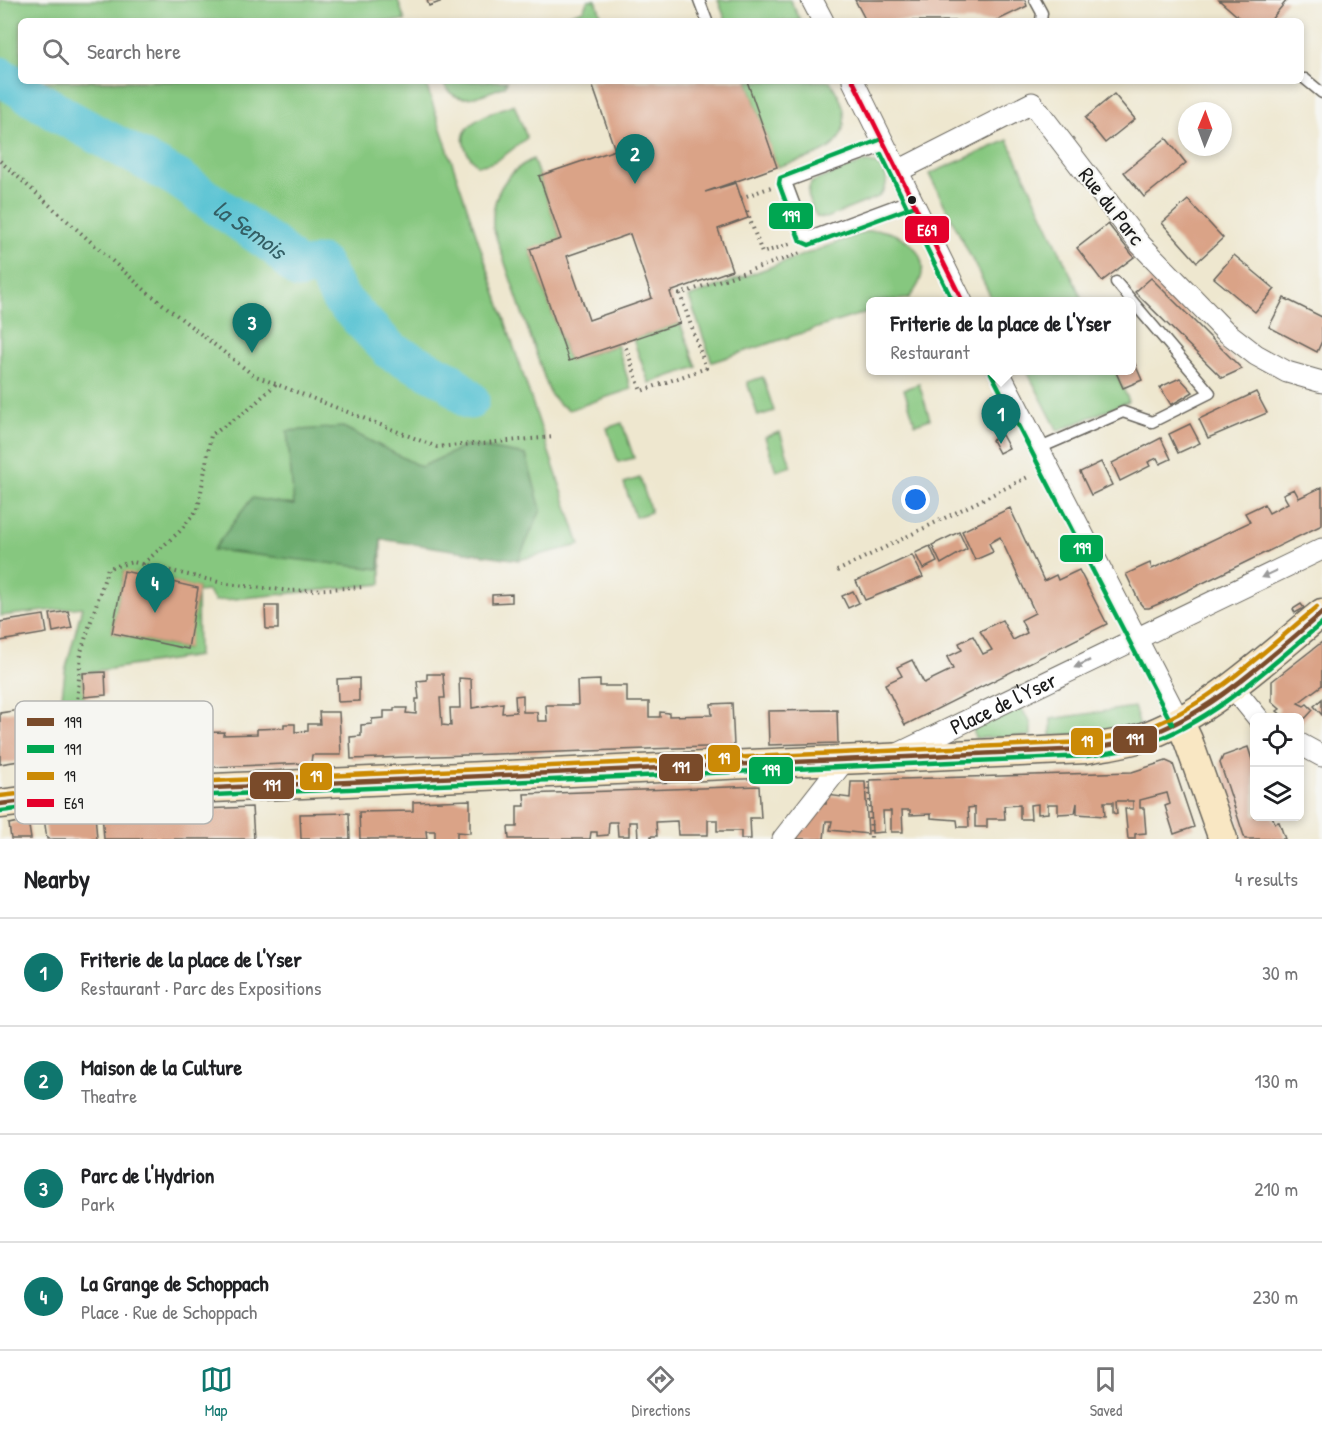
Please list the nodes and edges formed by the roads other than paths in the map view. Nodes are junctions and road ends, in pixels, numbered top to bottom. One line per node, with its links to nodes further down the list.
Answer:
1 (699, 0): 4 (lane)
2 (812, 0): 5 (street)
3 (1035, 0): 6 (lane)
4 (706, 18)
5 (821, 18)
6 (1041, 18)
7 (1305, 79): 9 (lane)
8 (854, 84): 10 (street)
9 (1322, 93)
10 (885, 146): 11 (street); 12 (lane)
11 (898, 171): 12 (street); 18 (street, Rue du Parc)
12 (912, 199): 14 (street)
13 (1116, 282): 15 (lane)
14 (960, 297)
15 (1129, 297)
16 (1136, 306): 19 (lane)
17 (1001, 375): 19 (street)
18 (1322, 382)
19 (1045, 457): 22 (street)
20 (1322, 549): 22 (street, Place de l'Yser, one-way to 22)
21 (1322, 613): 23 (main road, Place de l'Yser)
22 (1134, 638): 25 (street); 28 (street, Place de l'Yser, one-way to 28)
23 (1232, 686): 24 (street); 25 (main road, Place de l'Yser)
24 (1255, 713)
25 (1179, 721): 28 (main road, Place de l'Yser); 33 (main road)
26 (1304, 747): 27 (street)
27 (1322, 756)
28 (867, 760): 29 (main road); 32 (street)
29 (213, 788)
30 (15, 802): 31 (main road)
31 (0, 804)
32 (783, 839)
33 (1223, 839)

